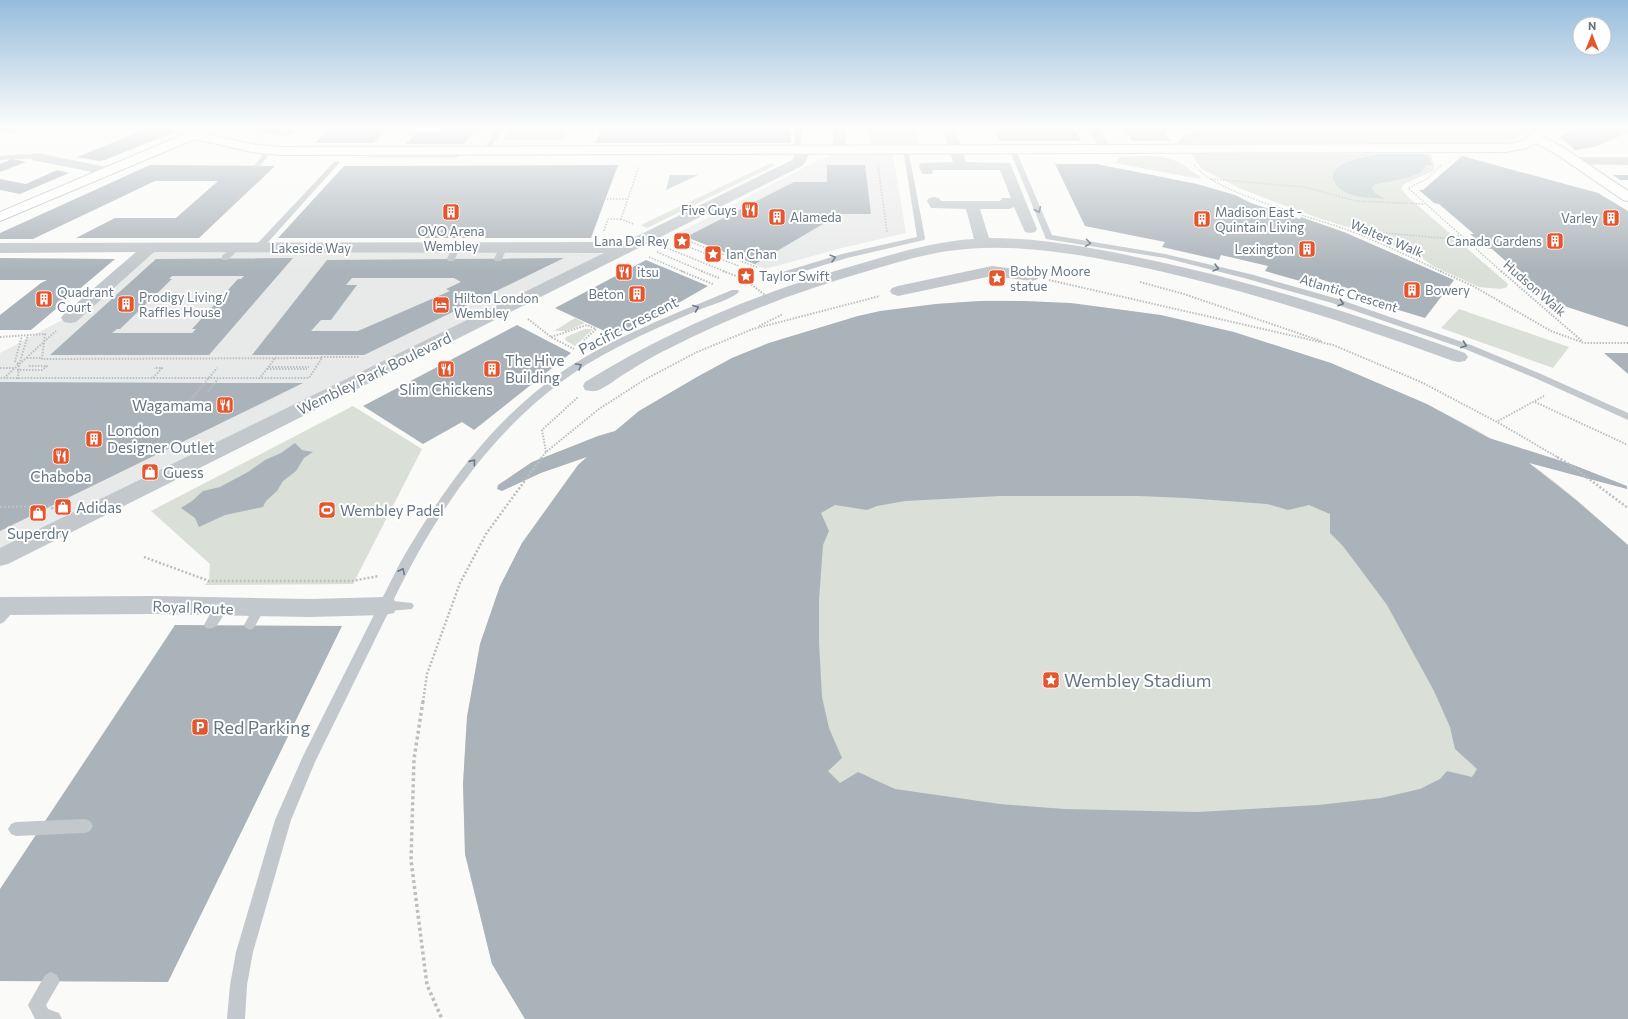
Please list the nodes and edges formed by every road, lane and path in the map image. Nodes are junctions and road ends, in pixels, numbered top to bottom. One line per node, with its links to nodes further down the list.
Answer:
1 (96, 176): 18 (street)
2 (325, 176): 31 (lane)
3 (636, 176): 15 (path)
4 (772, 176): 24 (street, Wembley Park Boulevard)
5 (879, 176): 26 (path)
6 (910, 176): 41 (lane, one-way to 6)
7 (1010, 176): 22 (street)
8 (1023, 176): 86 (lane, Atlantic Crescent, one-way to 86)
9 (1204, 176): 12 (path, Walters Walk)
10 (1431, 176): 17 (path, Hudson Walk)
11 (1596, 176): 13 (street)
12 (1210, 179): 17 (path); 23 (path, Walters Walk)
13 (1628, 197)
14 (595, 199): 15 (path)
15 (628, 199): 19 (path)
16 (972, 203): 28 (street)
17 (1424, 204): 25 (path, Hudson Walk)
18 (0, 217)
19 (621, 218): 20 (path); 21 (path)
20 (632, 223)
21 (604, 229)
22 (1030, 229)
23 (1346, 230): 25 (path); 55 (path, Walters Walk)
24 (660, 231): 33 (street, Wembley Park Boulevard); 36 (path)
25 (1461, 235): 55 (path, Hudson Walk)
26 (888, 236)
27 (676, 242): 35 (path)
28 (983, 243): 47 (street); 61 (street)
29 (0, 248): 30 (street, Lakeside Way)
30 (150, 248): 31 (street, Lakeside Way); 49 (street)
31 (258, 248): 33 (street, Lakeside Way)
32 (666, 248): 38 (path)
33 (624, 249): 44 (path); 83 (street, Wembley Park Boulevard)
34 (657, 252): 40 (path)
35 (739, 266)
36 (765, 270)
37 (992, 271): 39 (street); 42 (street); 45 (street)
38 (737, 276)
39 (1032, 276): 87 (path)
40 (719, 278)
41 (769, 278)
42 (953, 278)
43 (744, 279): 47 (path, bridge)
44 (716, 285)
45 (898, 291)
46 (735, 292): 96 (lane, Pacific Crescent, one-way to 46)
47 (769, 298): 80 (street)
48 (847, 305): 89 (path)
49 (70, 318): 62 (path)
50 (528, 319): 54 (path)
51 (28, 335): 52 (path); 63 (path); 74 (path)
52 (22, 336): 53 (path); 63 (path)
53 (0, 337)
54 (551, 337): 57 (path); 58 (path)
55 (1584, 343): 56 (path, Walters Walk)
56 (1628, 343)
57 (585, 344)
58 (577, 350)
59 (276, 357): 60 (path); 62 (path); 68 (path)
60 (367, 357)
61 (1459, 357)
62 (27, 358): 65 (path)
63 (18, 364): 65 (path)
64 (30, 366): 70 (path)
65 (16, 368): 65 (path); 70 (path); 72 (path)
66 (156, 368): 72 (path)
67 (217, 368): 74 (path)
68 (268, 368): 69 (path); 76 (path)
69 (308, 368)
70 (12, 370): 74 (path)
71 (0, 379): 74 (path); 77 (path)
72 (152, 379): 73 (path)
73 (184, 379)
74 (208, 379): 75 (path); 78 (path)
75 (218, 379): 76 (path); 79 (path)
76 (259, 379): 83 (path)
77 (52, 380)
78 (205, 383): 79 (path); 85 (path)
79 (215, 383): 81 (path)
80 (592, 386): 89 (path)
81 (208, 391)
82 (1540, 391): 84 (path)
83 (331, 394): 94 (street, Wembley Park Boulevard)
84 (1534, 402): 87 (path); 88 (path)
85 (188, 403)
86 (1628, 417)
87 (1497, 422): 92 (path)
88 (1628, 445)
89 (546, 452): 103 (path)
90 (50, 506): 91 (path)
91 (0, 507)
92 (1628, 508)
93 (144, 557): 95 (path)
94 (0, 558)
95 (380, 576)
96 (397, 606): 97 (street, Royal Route); 102 (lane, Pacific Crescent)
97 (4, 610)
98 (85, 826): 99 (lane)
99 (16, 829)
100 (51, 981): 101 (lane)
101 (53, 1019)
102 (236, 1019)
103 (442, 1019)

